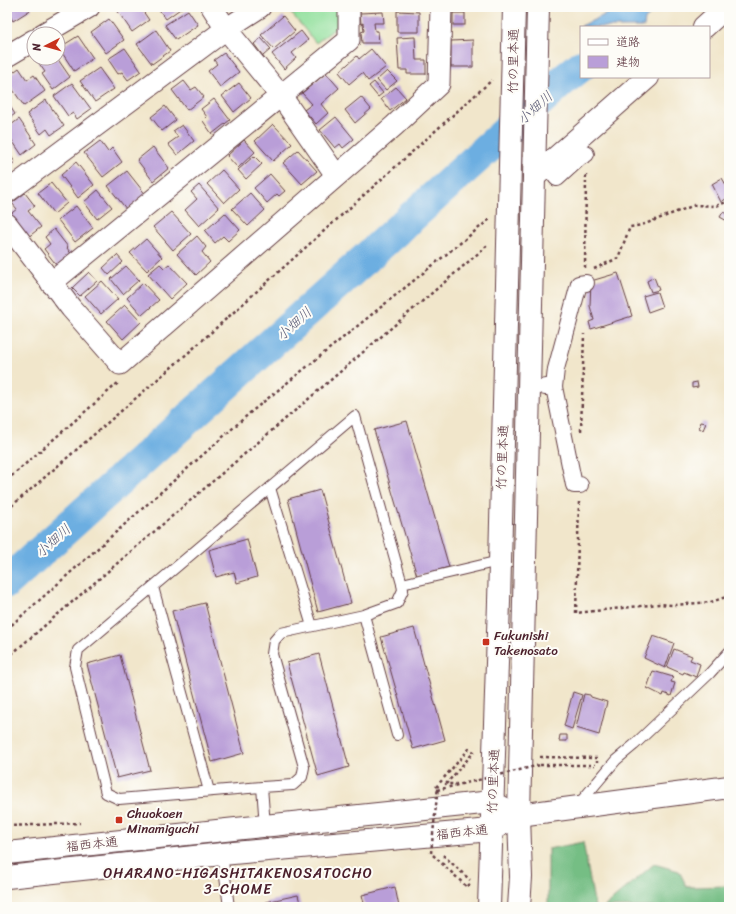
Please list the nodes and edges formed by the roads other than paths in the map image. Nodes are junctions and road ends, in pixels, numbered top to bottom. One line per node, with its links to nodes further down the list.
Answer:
1 (89, 7): 9 (street)
2 (212, 7): 11 (street)
3 (260, 7): 11 (street)
4 (349, 7): 15 (street)
5 (441, 7): 17 (street)
6 (726, 7): 10 (street)
7 (538, 16): 18 (street, 竹の里本通)
8 (514, 18): 25 (street, 竹の里本通)
9 (57, 26)
10 (705, 26)
11 (226, 29): 15 (street); 19 (street)
12 (26, 45): 13 (street)
13 (7, 56)
14 (647, 78): 18 (street)
15 (280, 96): 17 (street); 22 (street)
16 (586, 154): 18 (street)
17 (336, 175): 22 (street)
18 (544, 175): 37 (street, 竹の里本通)
19 (7, 192)
20 (7, 224): 22 (street)
21 (585, 278): 23 (street)
22 (51, 283)
23 (580, 485)
24 (270, 488): 26 (lane); 27 (lane); 29 (lane)
25 (499, 561): 26 (lane); 35 (street, 竹の里本通)
26 (402, 584): 28 (lane)
27 (153, 586): 34 (lane); 34 (lane)
28 (364, 615): 29 (lane); 31 (lane)
29 (312, 626): 32 (lane)
30 (729, 652): 36 (lane)
31 (397, 734)
32 (262, 787): 34 (lane); 38 (lane)
33 (729, 787): 36 (street)
34 (209, 792)
35 (492, 802): 37 (street, 福西本通); 38 (street, 福西本通); 39 (street, 竹の里本通)
36 (576, 807): 37 (street)
37 (519, 815): 39 (street, 福西本通); 45 (street, 竹の里本通)
38 (265, 826): 40 (street, 福西本通)
39 (491, 830): 41 (street, 福西本通); 44 (street, 竹の里本通)
40 (7, 853)
41 (222, 854): 42 (street, 福西本通); 43 (lane)
42 (7, 877)
43 (229, 907)
44 (489, 907)
45 (519, 907)

